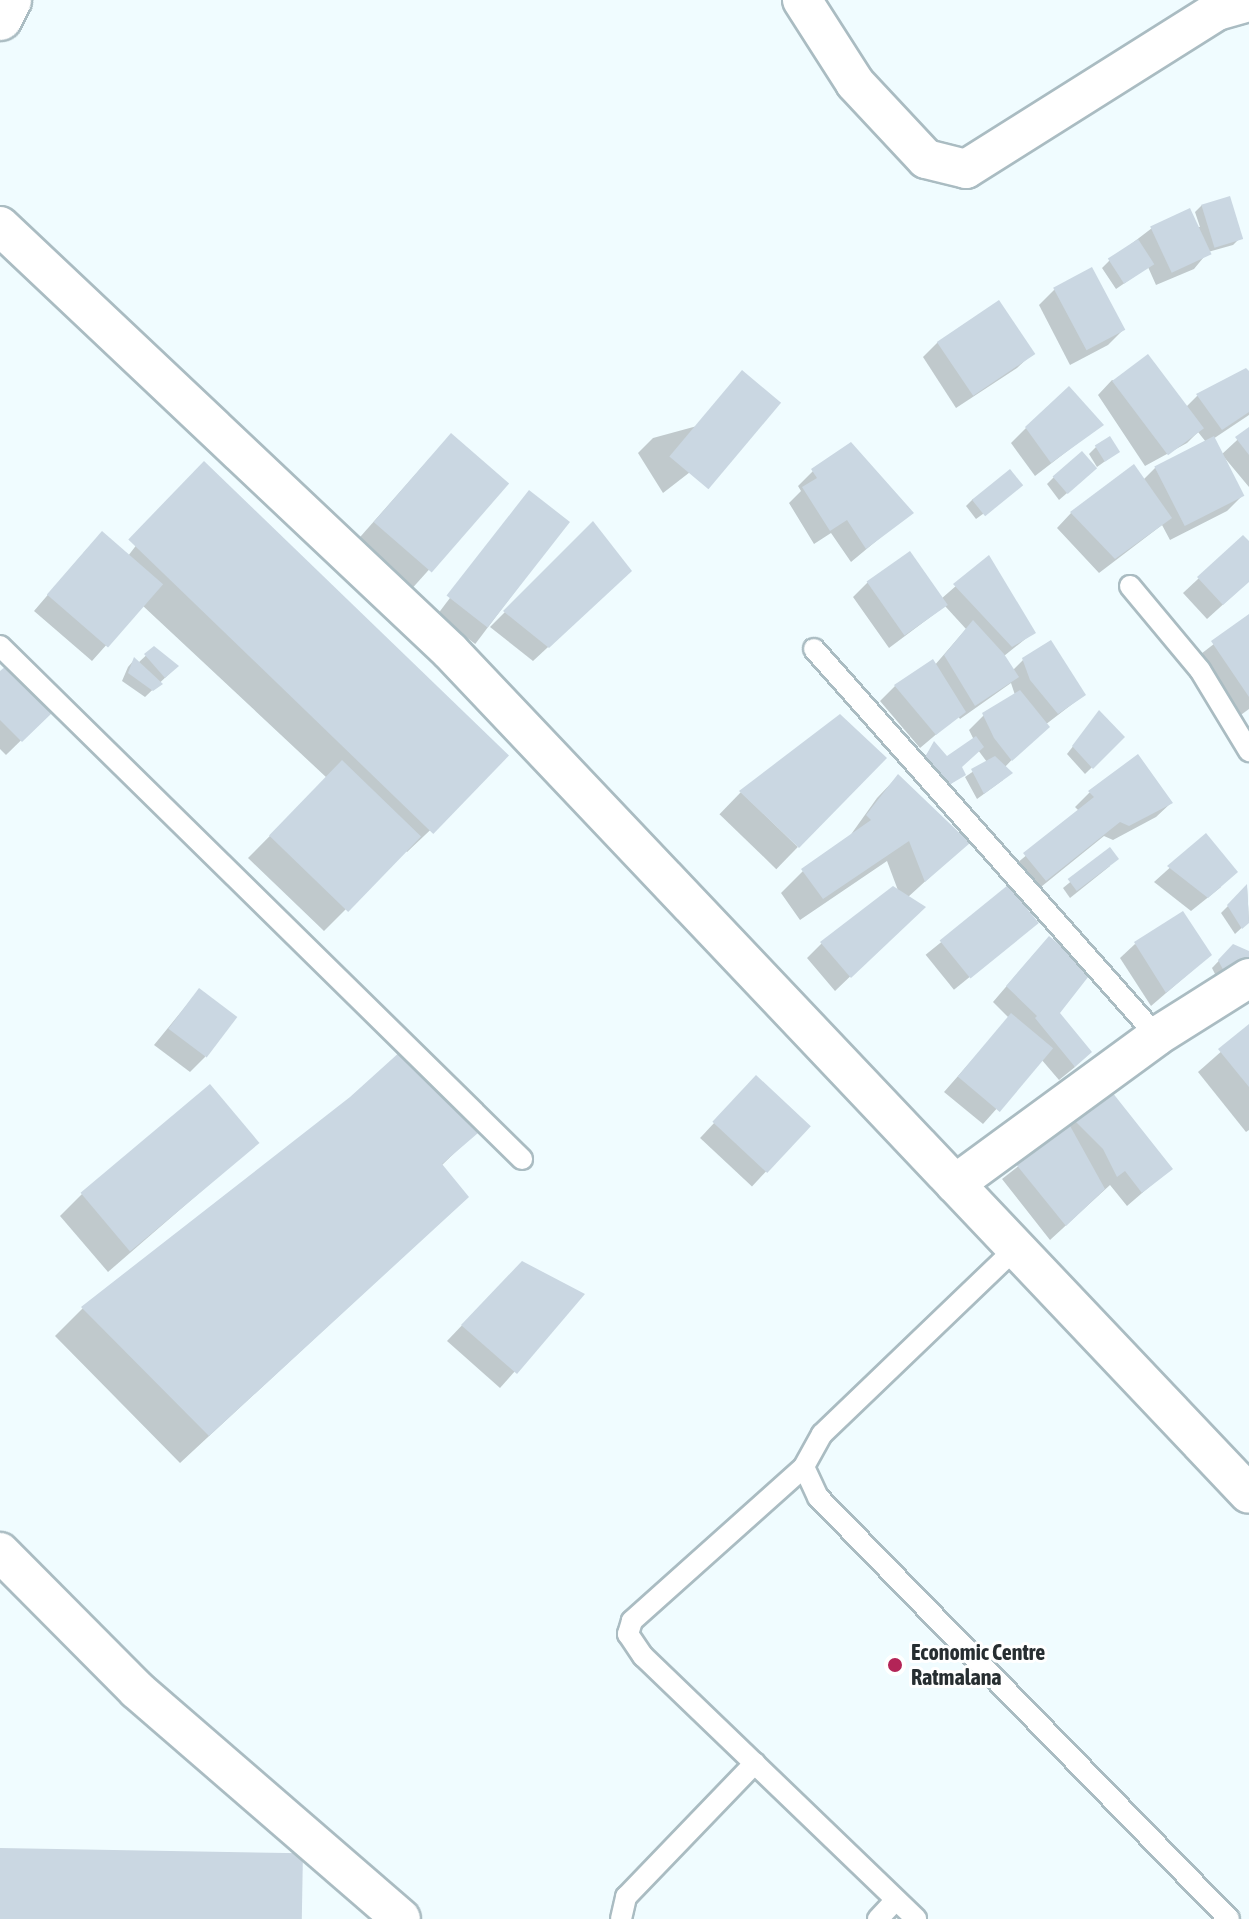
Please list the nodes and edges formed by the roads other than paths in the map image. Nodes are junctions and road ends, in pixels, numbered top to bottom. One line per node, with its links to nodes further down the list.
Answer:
1 (10, 0): 4 (main road)
2 (802, 0): 3 (street)
3 (1249, 2)
4 (0, 18)
5 (0, 226): 13 (street)
6 (1130, 586): 9 (lane)
7 (0, 646): 12 (lane)
8 (814, 649): 11 (lane)
9 (1249, 751)
10 (1249, 978): 11 (street)
11 (1157, 1036): 13 (street)
12 (522, 1159)
13 (955, 1184): 14 (street)
14 (1016, 1248): 15 (lane); 16 (street)
15 (804, 1467): 18 (lane); 24 (lane)
16 (1249, 1494)
17 (0, 1552): 20 (street)
18 (755, 1763): 19 (lane); 21 (lane)
19 (896, 1900): 22 (lane); 23 (lane)
20 (401, 1919)
21 (621, 1919)
22 (878, 1919)
23 (916, 1919)
24 (1229, 1919)

